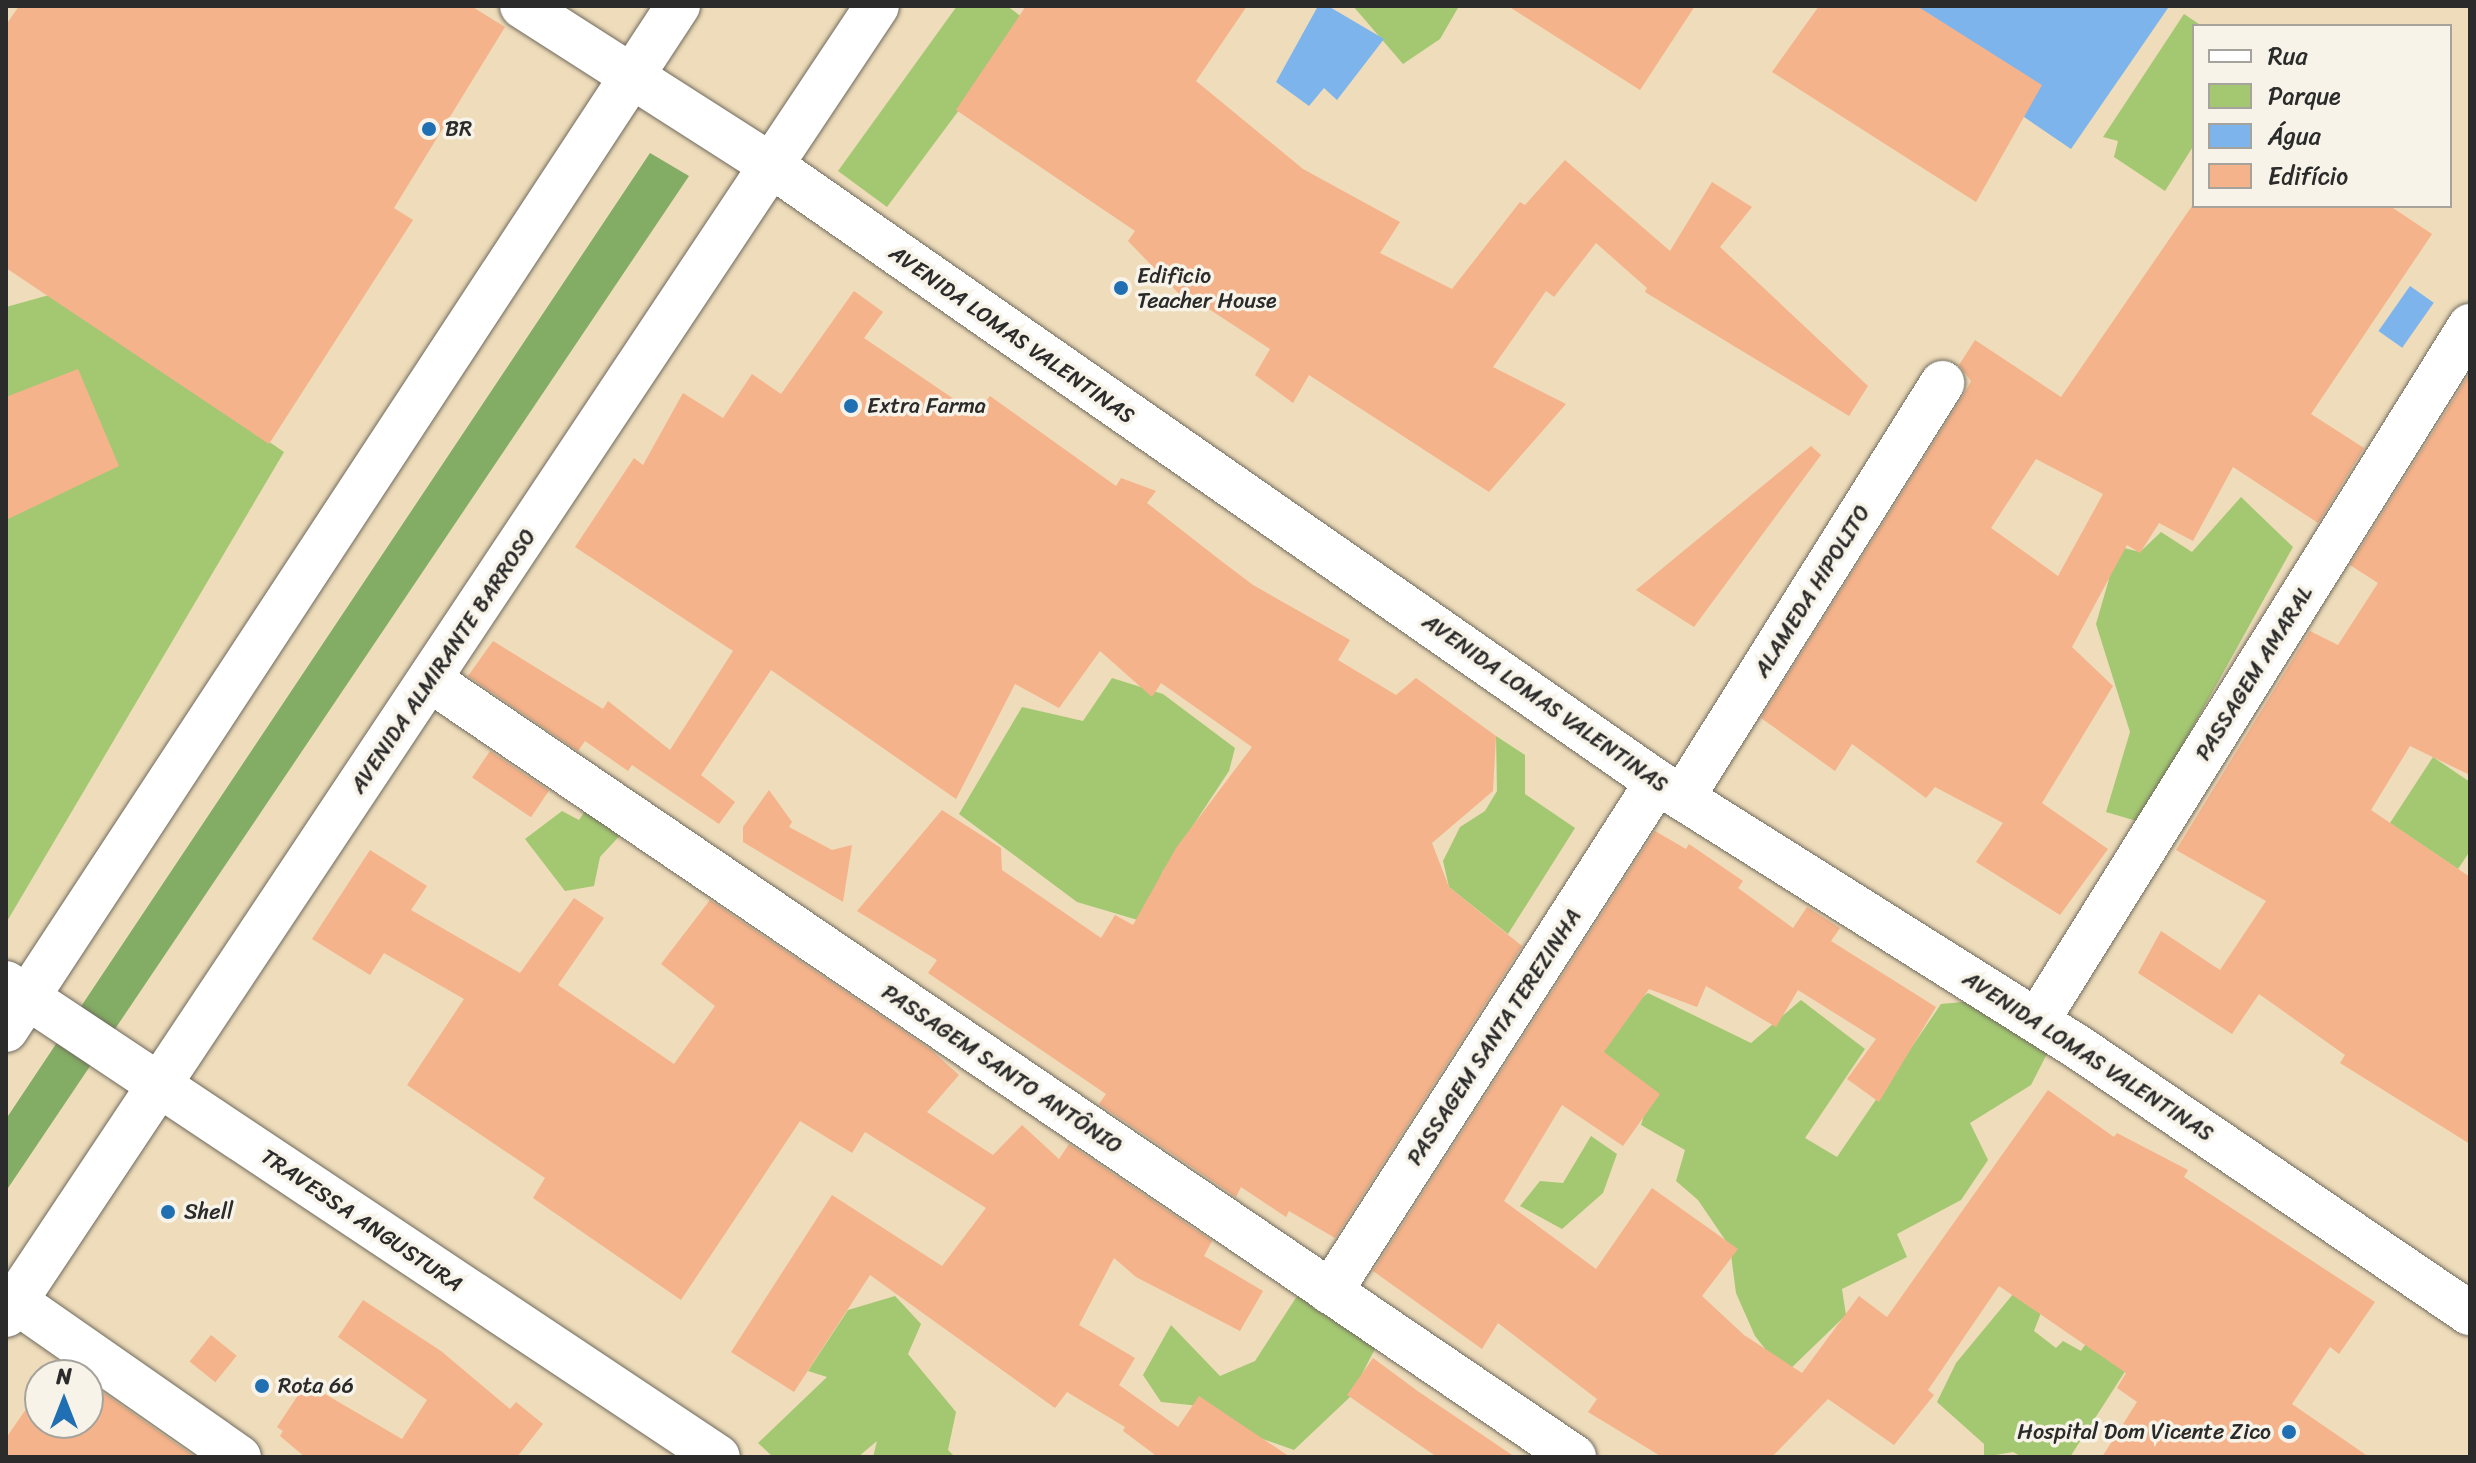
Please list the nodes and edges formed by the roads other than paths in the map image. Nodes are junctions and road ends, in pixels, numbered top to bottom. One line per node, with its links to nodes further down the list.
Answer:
1 (522, 6): 4 (main road, AVENIDA LOMAS VALENTINAS)
2 (678, 6): 4 (main road)
3 (877, 6): 5 (main road, AVENIDA ALMIRANTE BARROSO)
4 (631, 76): 5 (main road, AVENIDA LOMAS VALENTINAS); 10 (main road)
5 (772, 166): 8 (main road, AVENIDA ALMIRANTE BARROSO); 9 (main road, AVENIDA LOMAS VALENTINAS)
6 (2470, 326): 11 (main road, PASSAGEM AMARAL)
7 (1942, 383): 9 (main road, ALAMEDA HIPOLITO)
8 (430, 680): 12 (main road, AVENIDA ALMIRANTE BARROSO); 13 (main road, PASSAGEM SANTO ANTÔNIO)
9 (1670, 790): 11 (main road, AVENIDA LOMAS VALENTINAS); 13 (main road, PASSAGEM SANTA TEREZINHA)
10 (13, 1003): 12 (main road, TRAVESSA ANGUSTURA)
11 (2037, 1021): 15 (main road, AVENIDA LOMAS VALENTINAS)
12 (160, 1085): 14 (main road, AVENIDA ALMIRANTE BARROSO); 17 (main road, TRAVESSA ANGUSTURA)
13 (1330, 1292): 18 (main road, PASSAGEM SANTO ANTÔNIO)
14 (10, 1308): 16 (main road)
15 (2470, 1313)
16 (239, 1457)
17 (718, 1457)
18 (1574, 1457)

